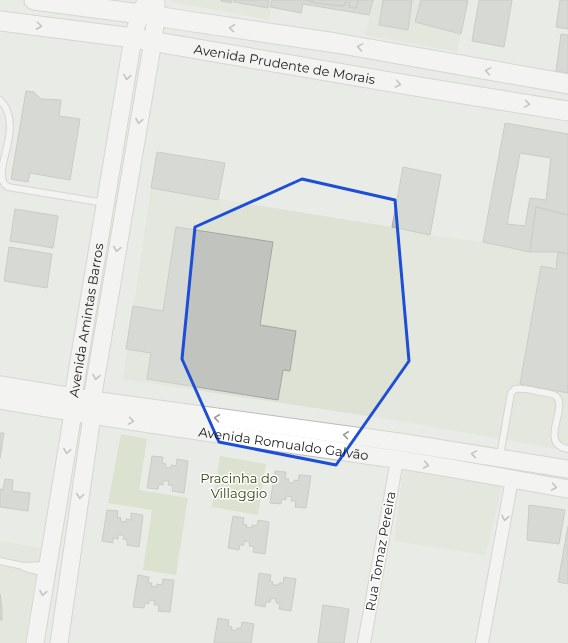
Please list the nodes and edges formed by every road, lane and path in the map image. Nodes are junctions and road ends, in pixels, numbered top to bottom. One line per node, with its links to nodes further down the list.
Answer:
1 (34, 0): 2 (main road, Avenida Prudente de Morais)
2 (150, 7): 4 (main road, Avenida Amintas Barros); 5 (main road, Avenida Amintas Barros); 6 (main road, Avenida Prudente de Morais, one-way to 2)
3 (0, 21): 4 (main road, Avenida Prudente de Morais, one-way to 4)
4 (133, 38): 5 (main road, Avenida Prudente de Morais); 9 (main road, Avenida Amintas Barros, one-way to 9)
5 (153, 41): 8 (main road, Avenida Prudente de Morais, one-way to 8); 13 (main road, Avenida Amintas Barros, one-way to 13)
6 (568, 84)
7 (0, 100): 9 (lane)
8 (568, 111)
9 (106, 203): 12 (main road, Avenida Amintas Barros)
10 (0, 385): 12 (main road, Avenida Romualdo Galvão)
11 (0, 400): 12 (main road, Avenida Romualdo Galvão)
12 (73, 405): 13 (main road, Avenida Romualdo Galvão); 21 (main road, Avenida Amintas Barros, one-way to 21)
13 (92, 408): 15 (main road, Avenida Romualdo Galvão, one-way to 13); 16 (main road, Avenida Romualdo Galvão, one-way to 16); 23 (main road, Avenida Amintas Barros, one-way to 23)
14 (568, 449): 15 (lane)
15 (500, 458): 17 (main road, Avenida Romualdo Galvão)
16 (396, 460): 18 (main road, Avenida Romualdo Galvão, one-way to 18); 24 (street, Rua Tomaz Pereira)
17 (568, 469)
18 (512, 479): 19 (main road, Avenida Romualdo Galvão, one-way to 19); 25 (street, one-way to 25)
19 (568, 489)
20 (0, 561): 21 (lane)
21 (47, 569): 22 (main road, Avenida Amintas Barros, one-way to 22)
22 (35, 643)
23 (59, 643)
24 (364, 643)
25 (482, 643)

